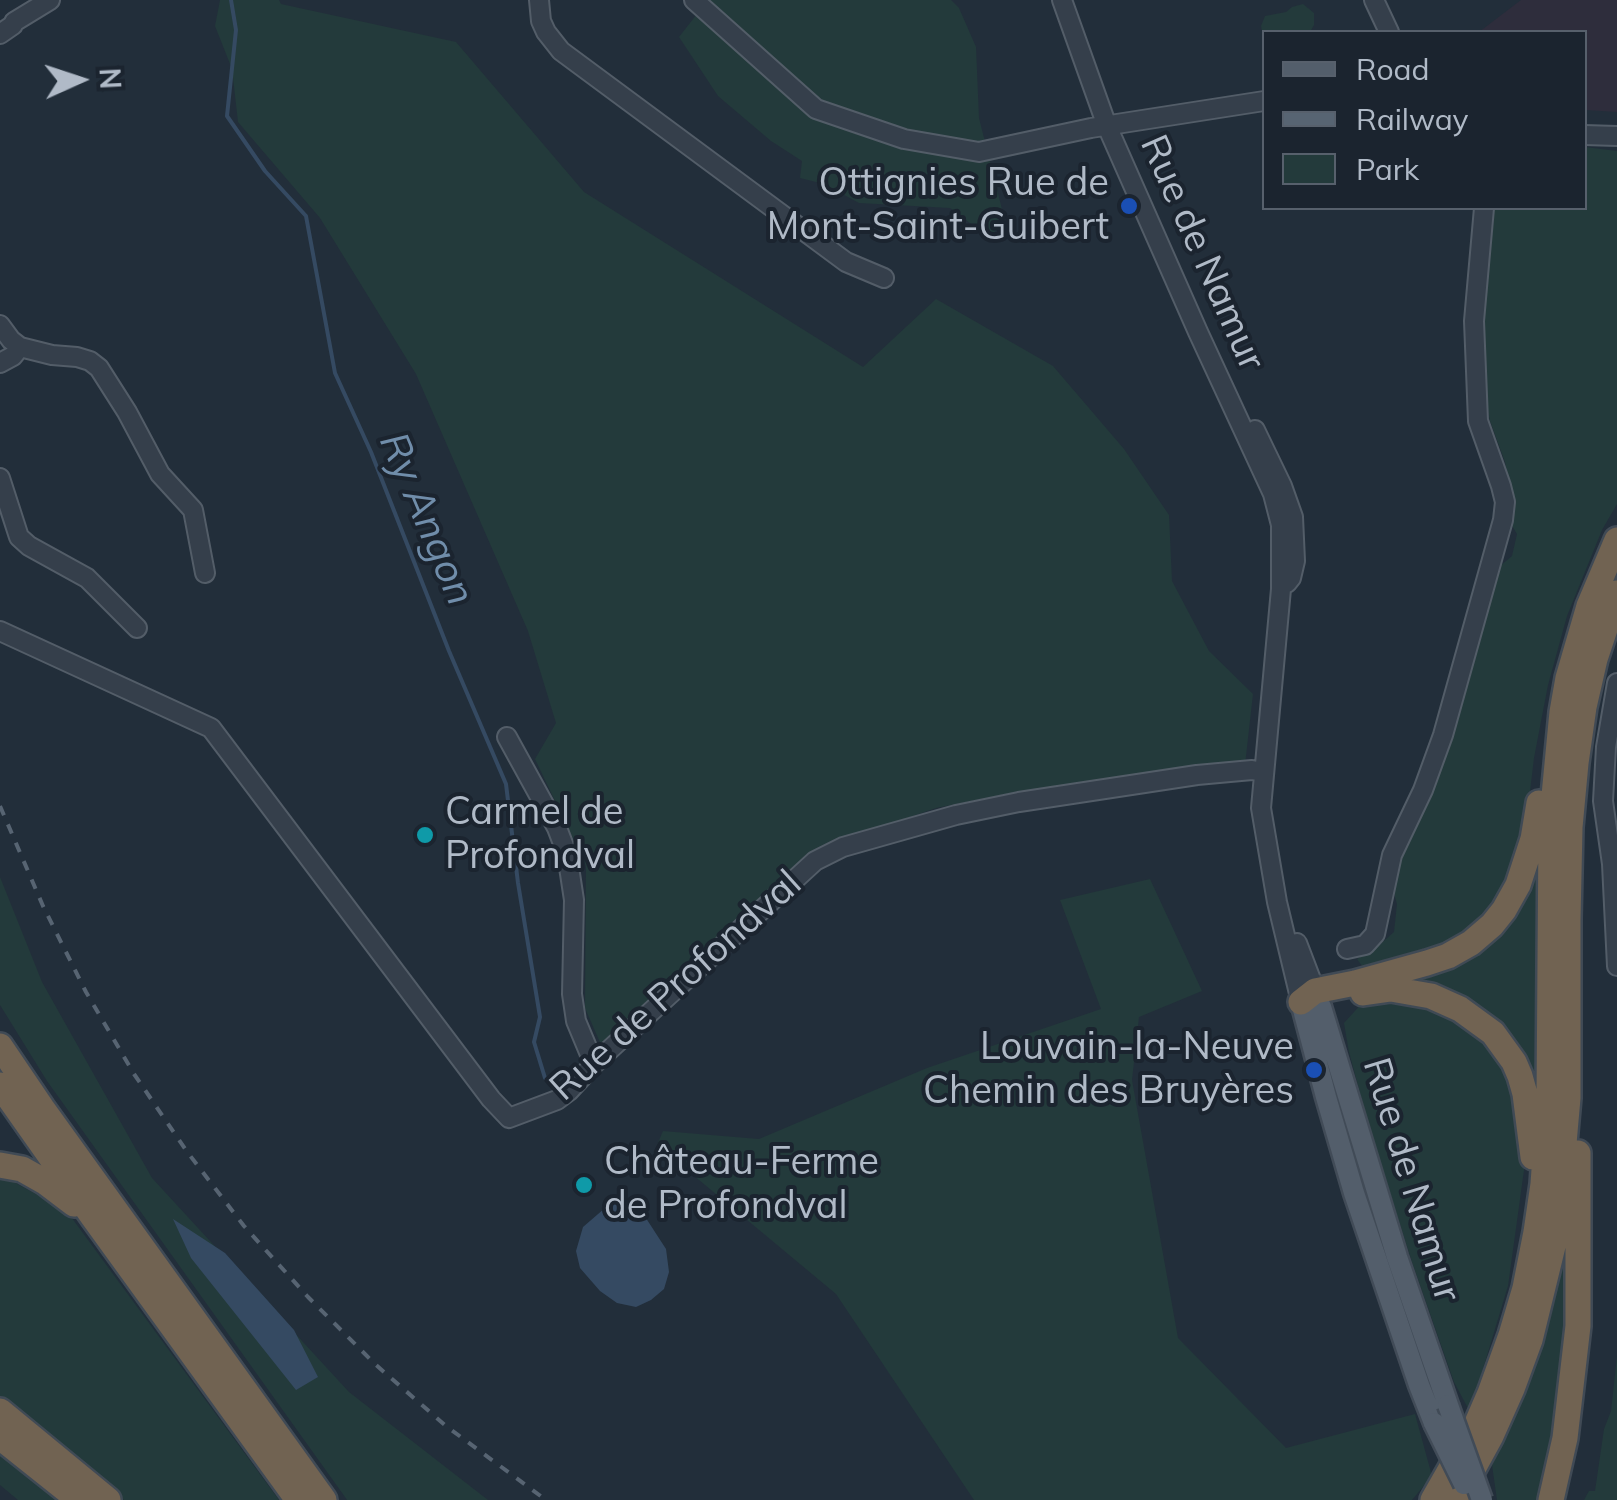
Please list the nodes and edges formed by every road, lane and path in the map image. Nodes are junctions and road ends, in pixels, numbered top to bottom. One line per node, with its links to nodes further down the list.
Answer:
1 (50, 0): 6 (street)
2 (539, 0): 13 (street)
3 (694, 0): 9 (street)
4 (1062, 0): 9 (street, Rue de Namur)
5 (1374, 0): 7 (street)
6 (5, 26)
7 (1388, 30)
8 (1262, 100): 9 (street)
9 (1108, 126): 26 (street, Rue de Namur)
10 (1587, 135): 11 (street)
11 (1617, 136)
12 (1484, 210): 27 (street)
13 (884, 278)
14 (0, 327): 15 (street)
15 (20, 347): 16 (street); 19 (street)
16 (0, 363)
17 (0, 478): 21 (street)
18 (1617, 540): 24 (highway)
19 (204, 573)
20 (1617, 594): 33 (highway)
21 (137, 628)
22 (0, 631): 31 (street, Rue de Profondval)
23 (1617, 683): 28 (street)
24 (1562, 712): 29 (highway); 35 (highway)
25 (507, 737): 31 (street)
26 (1262, 772): 29 (street, Rue de Namur); 31 (street, Rue de Profondval)
27 (1347, 950)
28 (1617, 966)
29 (1313, 1000): 35 (highway); 45 (main road, Rue de Namur, bridge); 46 (main road, Rue de Namur, bridge)
30 (0, 1046): 42 (highway)
31 (594, 1064)
32 (0, 1084): 36 (highway)
33 (1568, 1098): 44 (highway); 47 (highway)
34 (0, 1165): 36 (highway)
35 (1543, 1184): 43 (highway)
36 (93, 1217): 41 (highway)
37 (0, 1411): 40 (highway)
38 (0, 1438): 39 (highway)
39 (79, 1500)
40 (108, 1500)
41 (298, 1500)
42 (324, 1500)
43 (1434, 1500)
44 (1456, 1500)
45 (1469, 1500)
46 (1482, 1500)
47 (1551, 1500)

